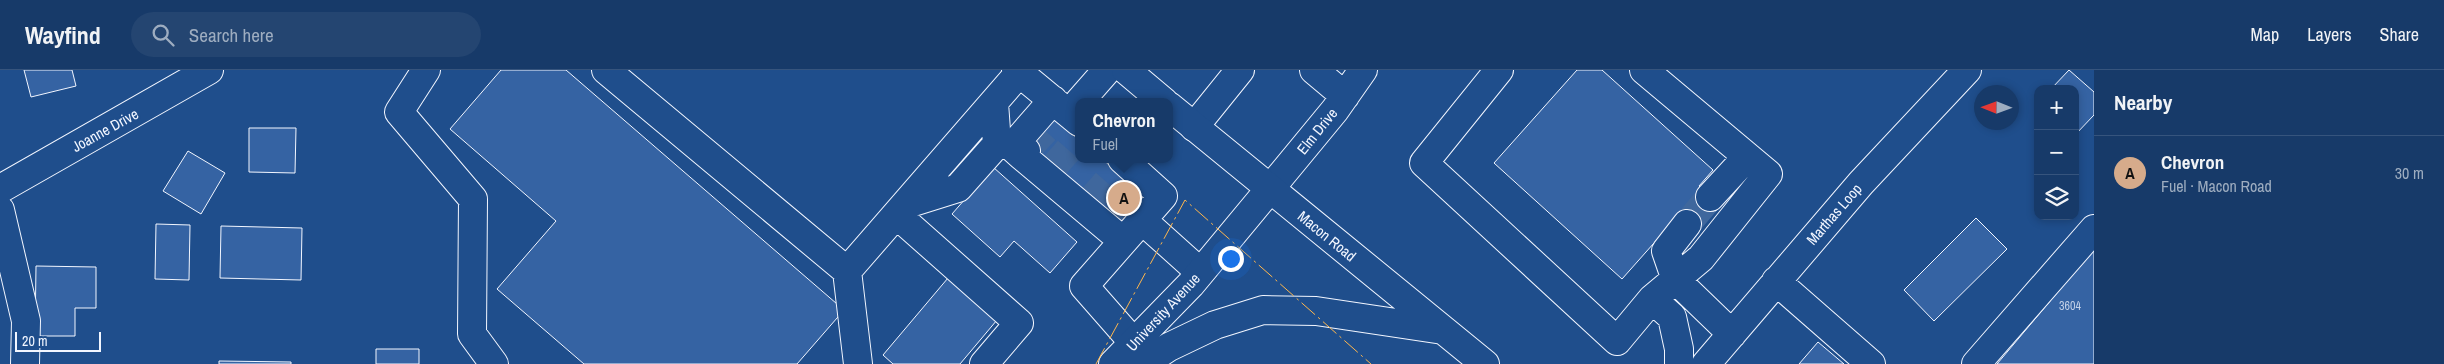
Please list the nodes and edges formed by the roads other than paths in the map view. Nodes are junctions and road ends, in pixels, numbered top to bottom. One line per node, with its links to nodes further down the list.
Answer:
1 (209, 70): 21 (main road, Joanne Drive)
2 (426, 70): 39 (main road)
3 (606, 70): 30 (main road)
4 (1107, 70): 14 (main road)
5 (1126, 70): 15 (main road)
6 (1240, 70): 18 (main road)
7 (1314, 70): 13 (main road)
8 (1362, 70): 13 (main road, Elm Drive)
9 (1499, 70): 34 (main road)
10 (1644, 70): 19 (main road)
11 (1967, 70): 33 (main road, Marthas Loop)
12 (1018, 71): 17 (main road); 24 (main road)
13 (1345, 96): 22 (main road, Elm Drive)
14 (1084, 98)
15 (1159, 98)
16 (1173, 109): 18 (main road, Macon Road)
17 (1070, 116): 28 (main road)
18 (1194, 127): 22 (main road, Macon Road)
19 (1747, 157): 23 (main road); 32 (main road)
20 (1121, 164): 26 (main road)
21 (0, 189)
22 (1269, 190): 31 (main road, University Avenue); 35 (main road, Macon Road)
23 (1710, 197)
24 (902, 209): 30 (main road); 41 (main road)
25 (0, 210): 38 (main road)
26 (1142, 220): 28 (main road); 31 (main road)
27 (1687, 224): 32 (main road)
28 (1114, 230): 37 (main road)
29 (2094, 230): 47 (main road)
30 (847, 271): 40 (main road)
31 (1200, 272): 37 (main road, University Avenue)
32 (1676, 280): 34 (main road); 36 (main road)
33 (1776, 281): 36 (main road, Marthas Loop); 46 (main road)
34 (1652, 299): 44 (main road)
35 (1444, 331): 37 (main road); 43 (main road, Macon Road)
36 (1732, 334): 45 (main road, Marthas Loop)
37 (1139, 353): 42 (main road, University Avenue)
38 (26, 364)
39 (494, 364)
40 (858, 364)
41 (984, 364)
42 (1113, 364)
43 (1485, 364)
44 (1679, 364)
45 (1706, 364)
46 (1870, 364)
47 (1976, 364)

